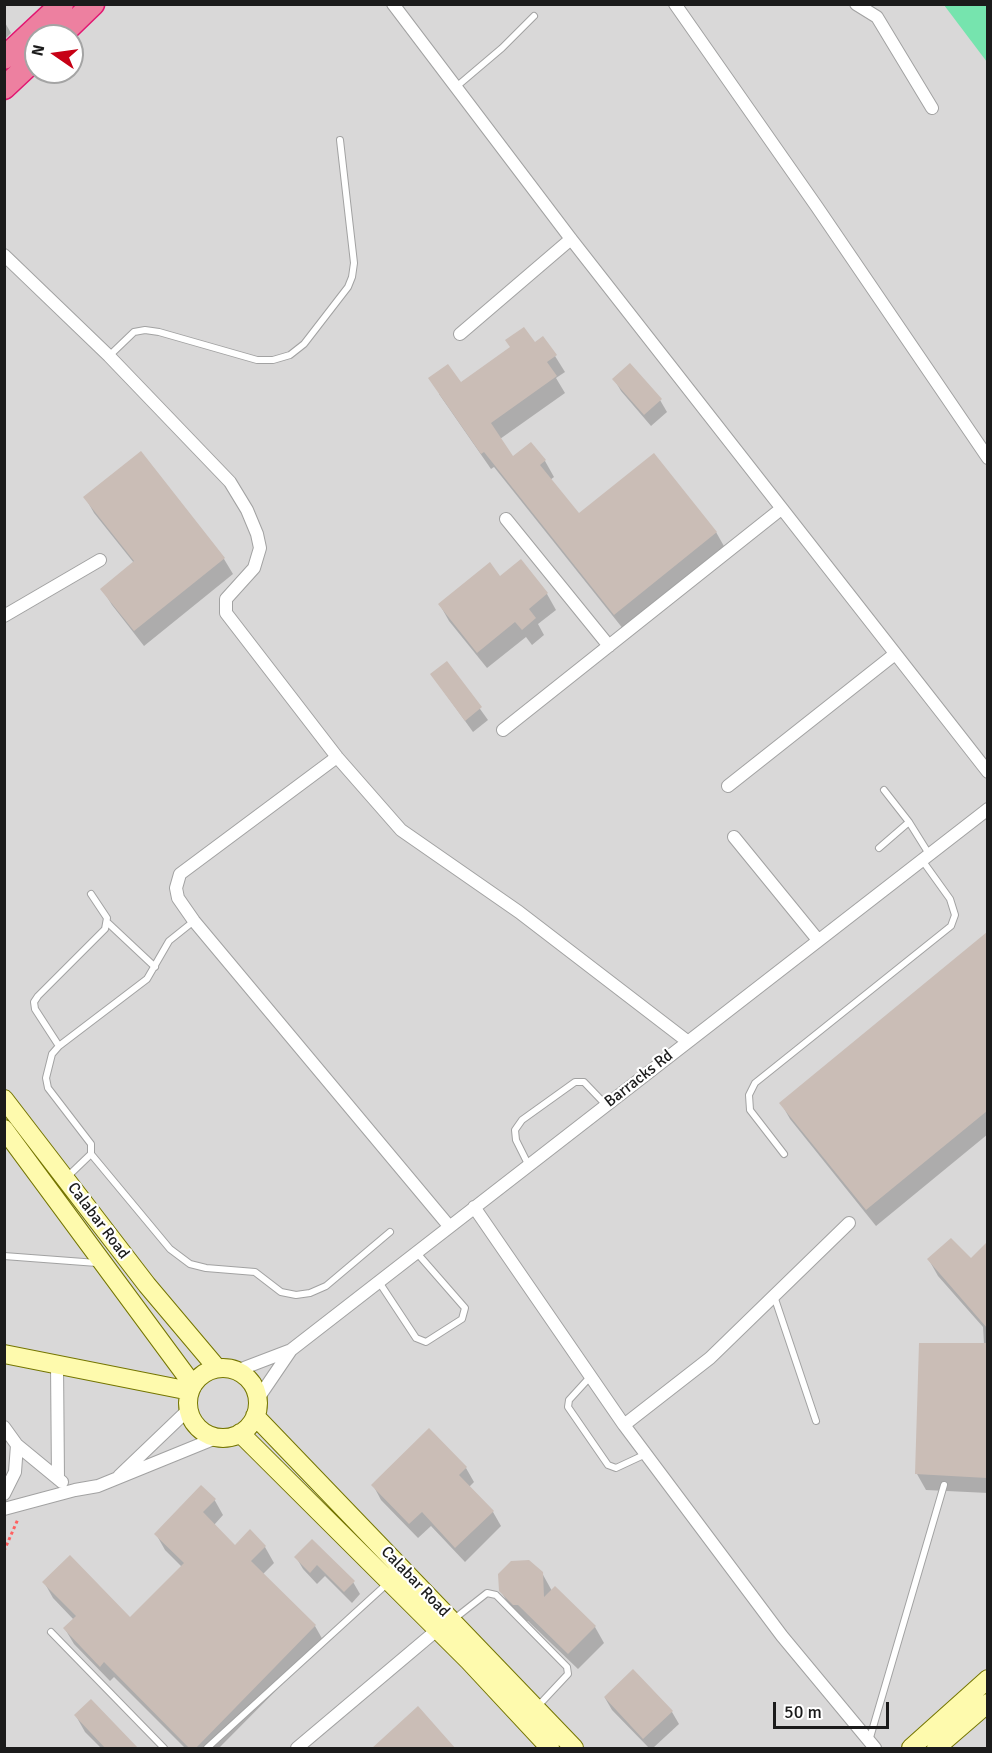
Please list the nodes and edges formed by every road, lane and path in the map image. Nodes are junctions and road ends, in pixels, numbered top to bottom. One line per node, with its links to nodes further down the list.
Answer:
1 (62, 4): 8 (highway)
2 (393, 4): 10 (street)
3 (675, 4): 18 (street)
4 (856, 4): 12 (street)
5 (85, 7): 7 (highway)
6 (534, 16): 10 (lane)
7 (70, 24)
8 (4, 58)
9 (24, 69): 11 (highway)
10 (455, 87): 14 (street)
11 (4, 88)
12 (932, 108)
13 (340, 140): 17 (lane)
14 (571, 239): 16 (street); 19 (street)
15 (4, 255): 17 (street)
16 (460, 334)
17 (109, 356): 26 (street)
18 (987, 458)
19 (781, 509): 23 (street); 24 (street)
20 (506, 519): 23 (street)
21 (100, 560): 22 (street)
22 (4, 616)
23 (609, 646): 25 (street)
24 (895, 654): 27 (street); 28 (street)
25 (503, 730)
26 (337, 757): 36 (street); 40 (street)
27 (987, 772)
28 (728, 786)
29 (884, 790): 31 (lane)
30 (987, 809): 34 (street, Barracks Rd)
31 (909, 822): 33 (lane); 34 (lane)
32 (734, 837): 38 (street)
33 (879, 848)
34 (925, 857): 38 (street, Barracks Rd); 46 (lane)
35 (91, 894): 37 (lane)
36 (194, 921): 39 (lane); 51 (street)
37 (106, 922): 39 (lane); 41 (lane)
38 (818, 940): 40 (street, Barracks Rd)
39 (155, 967): 41 (lane)
40 (687, 1041): 43 (street, Barracks Rd)
41 (59, 1046): 45 (lane)
42 (4, 1099): 48 (main road, Calabar Road)
43 (607, 1105): 47 (street, Barracks Rd); 47 (lane)
44 (4, 1129): 55 (main road, Calabar Road)
45 (91, 1154): 48 (lane); 52 (lane)
46 (784, 1154)
47 (528, 1164): 49 (street, Barracks Rd)
48 (65, 1178): 61 (main road, Calabar Road)
49 (474, 1207): 51 (street, Barracks Rd); 63 (street)
50 (849, 1223): 57 (street)
51 (449, 1226): 53 (street, Barracks Rd)
52 (390, 1232)
53 (417, 1252): 56 (street, Barracks Rd); 56 (lane)
54 (4, 1256): 55 (lane)
55 (104, 1263): 64 (main road, Calabar Road)
56 (379, 1281): 58 (street, Barracks Rd)
57 (774, 1296): 67 (lane); 68 (street)
58 (291, 1350): 62 (street, Barracks Rd); 65 (street, Barracks Rd)
59 (4, 1354): 60 (main road)
60 (57, 1364): 64 (main road); 74 (street)
61 (217, 1368): 62 (main road); 64 (main road)
62 (236, 1371): 65 (main road)
63 (591, 1377): 68 (street); 73 (lane)
64 (191, 1388): 66 (main road)
65 (256, 1408): 70 (main road); 83 (main road, Calabar Road)
66 (188, 1410): 71 (main road); 75 (street)
67 (816, 1420)
68 (624, 1425): 73 (street)
69 (4, 1427): 72 (street)
70 (240, 1433): 71 (main road); 82 (main road, Calabar Road)
71 (216, 1438): 75 (street)
72 (17, 1445): 74 (street); 78 (street)
73 (646, 1454): 88 (street)
74 (58, 1479): 77 (street)
75 (114, 1481): 77 (street)
76 (944, 1485): 88 (lane)
77 (75, 1490): 79 (street)
78 (4, 1494)
79 (25, 1504): 80 (street); 81 (path)
80 (4, 1509)
81 (4, 1551)
82 (389, 1582): 83 (main road, Calabar Road); 91 (lane)
83 (445, 1625): 87 (main road, Calabar Road); 87 (lane); 89 (main road, Calabar Road); 92 (street)
84 (51, 1632): 90 (lane)
85 (987, 1679): 94 (main road)
86 (987, 1703): 95 (main road)
87 (536, 1709): 93 (main road, Calabar Road)
88 (872, 1745)
89 (550, 1748)
90 (164, 1749)
91 (207, 1749)
92 (297, 1749)
93 (573, 1749)
94 (911, 1749)
95 (936, 1749)

